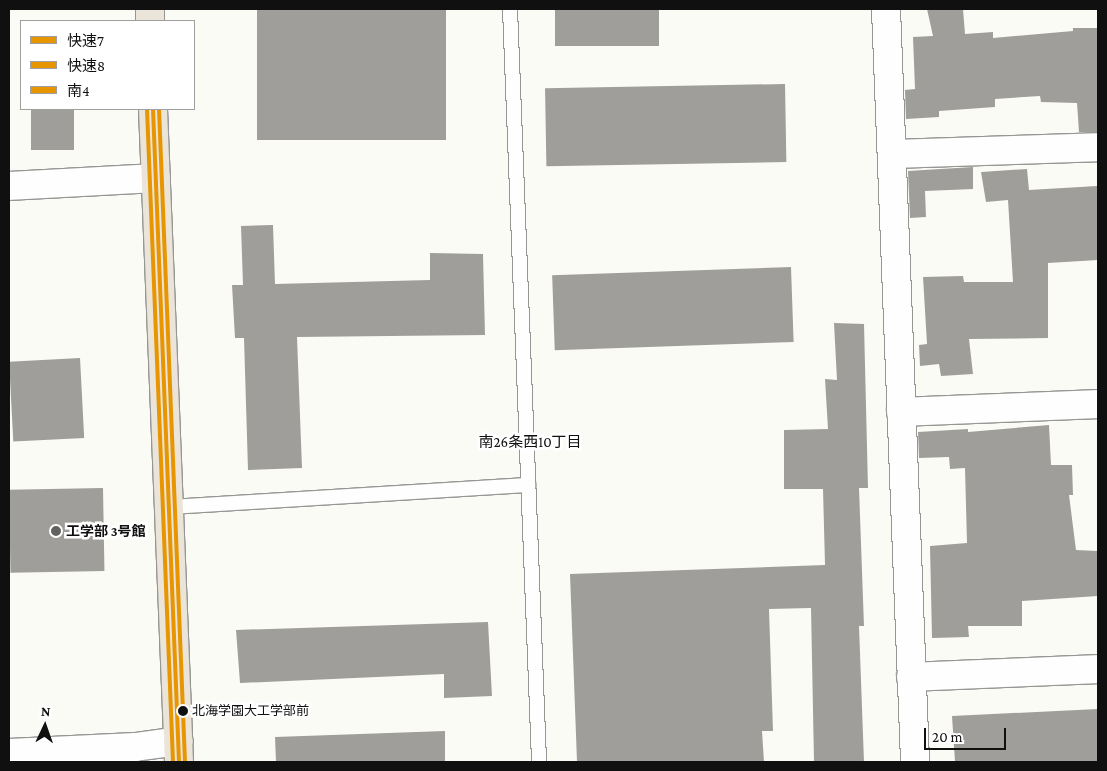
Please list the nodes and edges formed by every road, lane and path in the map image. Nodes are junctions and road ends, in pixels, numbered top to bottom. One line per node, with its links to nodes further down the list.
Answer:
1 (510, 9): 10 (lane)
2 (886, 9): 5 (street)
3 (153, 110): 6 (highway)
4 (1098, 147): 5 (street)
5 (892, 154): 9 (street)
6 (156, 178): 7 (street); 11 (highway)
7 (9, 186)
8 (1098, 404): 9 (street)
9 (901, 412): 13 (street)
10 (528, 485): 11 (lane); 16 (lane)
11 (169, 507): 14 (highway)
12 (1098, 669): 13 (street)
13 (911, 677): 17 (street)
14 (179, 751): 15 (street)
15 (9, 753)
16 (538, 762)
17 (915, 762)

